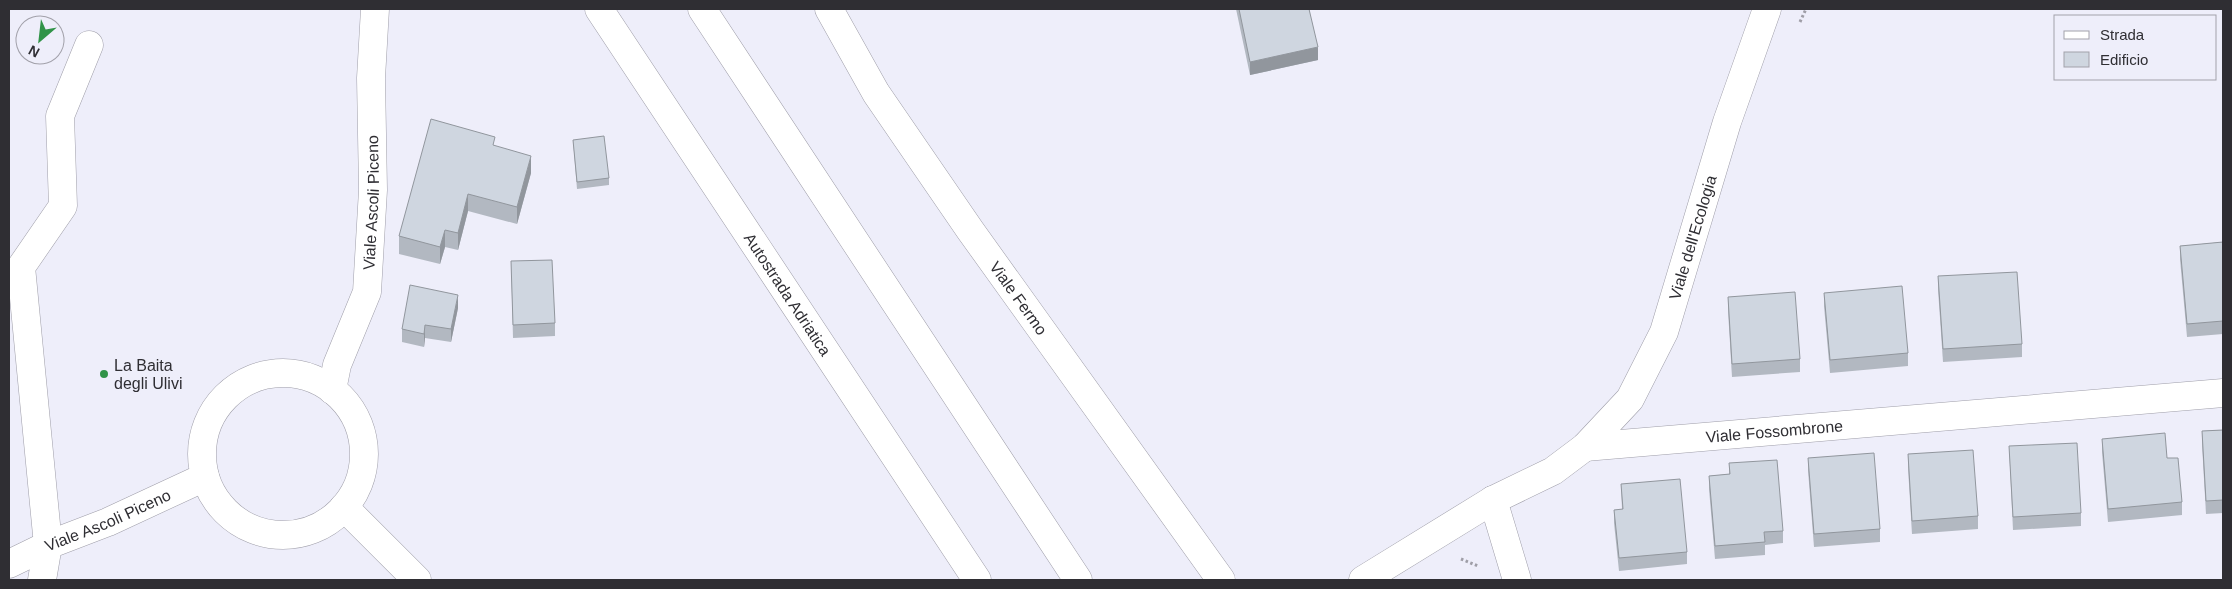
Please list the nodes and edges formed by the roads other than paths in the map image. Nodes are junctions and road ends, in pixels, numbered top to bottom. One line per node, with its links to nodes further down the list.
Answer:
1 (375, 9): 7 (main road, Viale Ascoli Piceno)
2 (599, 9): 17 (main road, Autostrada Adriatica)
3 (702, 9): 18 (main road)
4 (829, 9): 19 (main road, Viale Fermo)
5 (1767, 9): 9 (main road, Viale dell'Ecologia)
6 (89, 45): 13 (main road)
7 (332, 390): 10 (main road); 12 (main road)
8 (2223, 393): 9 (main road, Viale Fossombrone)
9 (1585, 447): 11 (main road)
10 (205, 477): 12 (main road); 13 (main road, Viale Ascoli Piceno)
11 (1493, 500): 20 (main road); 21 (main road)
12 (344, 508): 16 (main road)
13 (48, 545): 14 (main road, Viale Ascoli Piceno); 15 (main road)
14 (9, 564)
15 (42, 580)
16 (417, 580)
17 (977, 580)
18 (1078, 580)
19 (1222, 580)
20 (1363, 580)
21 (1517, 580)

